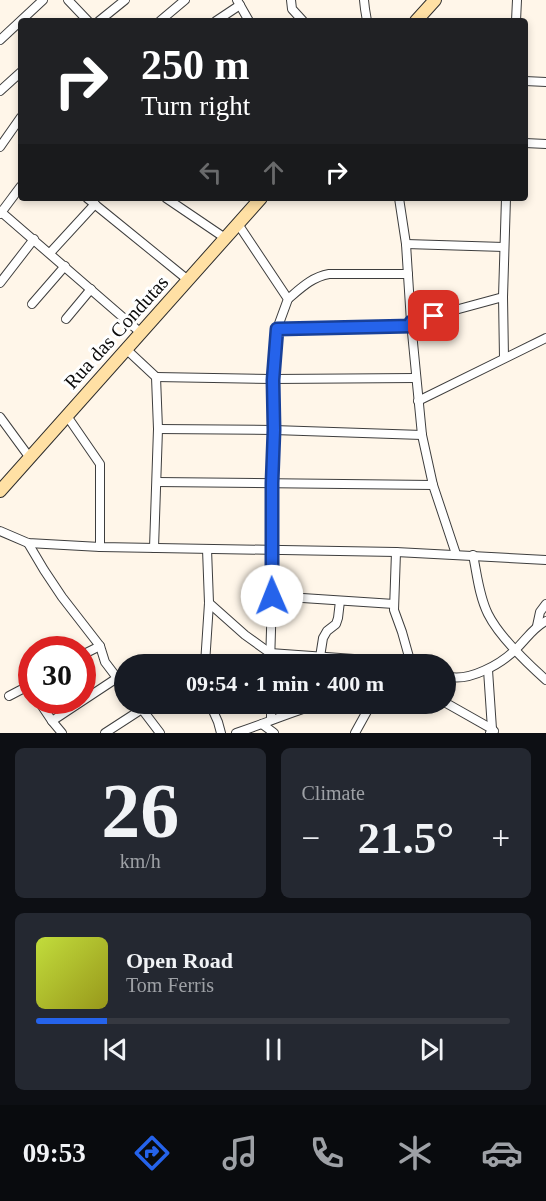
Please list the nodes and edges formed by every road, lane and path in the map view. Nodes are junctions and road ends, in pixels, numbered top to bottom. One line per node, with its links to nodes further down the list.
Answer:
1 (43, 0): 10 (street)
2 (68, 0): 11 (street)
3 (125, 0): 12 (street)
4 (185, 0): 13 (street)
5 (291, 0): 16 (street)
6 (435, 0): 18 (street)
7 (517, 0): 19 (street)
8 (362, 1): 17 (street)
9 (238, 2): 14 (street); 15 (street)
10 (24, 18)
11 (82, 18)
12 (103, 18)
13 (164, 18)
14 (219, 18)
15 (247, 18)
16 (300, 18)
17 (366, 18)
18 (419, 18)
19 (516, 18)
20 (18, 23): 21 (street)
21 (0, 40)
22 (18, 75): 25 (street)
23 (528, 81): 24 (street)
24 (546, 82)
25 (0, 91)
26 (18, 121): 29 (street)
27 (528, 143): 28 (street)
28 (546, 144)
29 (0, 147)
30 (18, 190): 37 (street)
31 (91, 201): 36 (street)
32 (170, 201): 39 (street)
33 (256, 201): 38 (street, Rua das Condutas)
34 (399, 201): 41 (street)
35 (506, 201): 42 (street)
36 (95, 204): 43 (street); 46 (street)
37 (0, 212): 40 (street)
38 (238, 224): 39 (street, Rua das Condutas); 50 (street)
39 (225, 238): 46 (street, Rua das Condutas)
40 (34, 239): 43 (street); 47 (street)
41 (406, 243): 42 (street); 45 (street)
42 (504, 247): 49 (street)
43 (50, 253): 44 (street)
44 (65, 266): 48 (street); 51 (street)
45 (408, 274): 50 (street); 53 (street)
46 (188, 280): 55 (street, Rua das Condutas)
47 (0, 283)
48 (91, 290): 52 (street); 55 (street)
49 (503, 297): 53 (street); 58 (street)
50 (288, 299): 54 (street)
51 (32, 304)
52 (66, 319)
53 (411, 324): 54 (street); 60 (street)
54 (277, 329): 61 (street)
55 (141, 333): 57 (street, Rua das Condutas)
56 (546, 338): 58 (street)
57 (126, 349): 59 (street); 63 (street, Rua das Condutas)
58 (504, 358): 62 (street)
59 (156, 377): 61 (street); 65 (street)
60 (416, 378): 61 (street); 62 (street)
61 (273, 380): 66 (street)
62 (418, 401): 67 (street)
63 (67, 416): 68 (street, Rua das Condutas); 75 (street)
64 (0, 417): 68 (street)
65 (158, 429): 66 (street); 69 (street)
66 (274, 430): 67 (street); 70 (street)
67 (422, 435): 71 (street)
68 (30, 458): 72 (street, Rua das Condutas)
69 (157, 482): 70 (street); 76 (street)
70 (272, 483): 71 (street); 78 (street)
71 (433, 485): 80 (street)
72 (0, 491)
73 (0, 531): 74 (street)
74 (28, 543): 75 (street); 90 (street)
75 (100, 547): 76 (street)
76 (154, 548): 77 (street)
77 (207, 549): 78 (street); 85 (street)
78 (271, 550): 79 (street); 83 (street)
79 (396, 552): 80 (street); 86 (street)
80 (456, 554): 81 (street)
81 (473, 555): 82 (street); 92 (street)
82 (546, 560)
83 (272, 596): 84 (street); 93 (street)
84 (340, 601): 86 (street); 96 (street)
85 (209, 603): 93 (street); 94 (street)
86 (394, 604): 97 (street)
87 (546, 604): 89 (street)
88 (546, 621): 89 (street)
89 (537, 626): 92 (street)
90 (100, 646): 91 (street); 99 (street)
91 (96, 648)
92 (516, 650): 98 (street); 102 (street)
93 (270, 653): 95 (street)
94 (206, 654)
95 (282, 654)
96 (320, 654)
97 (409, 654)
98 (488, 670): 100 (street); 117 (street)
99 (114, 674)
100 (456, 679)
101 (114, 680): 114 (street)
102 (546, 680)
103 (18, 692): 104 (street)
104 (9, 696)
105 (456, 709): 117 (street)
106 (47, 714): 114 (street)
107 (130, 714): 119 (street)
108 (146, 714): 116 (street)
109 (214, 714): 120 (street)
110 (272, 714): 113 (street)
111 (288, 714): 113 (street)
112 (365, 714): 123 (street)
113 (272, 719): 115 (street)
114 (52, 721): 118 (street)
115 (262, 724): 121 (street); 122 (street)
116 (158, 732)
117 (492, 732)
118 (62, 733)
119 (105, 733)
120 (220, 733)
121 (236, 733)
122 (274, 733)
123 (355, 733)

